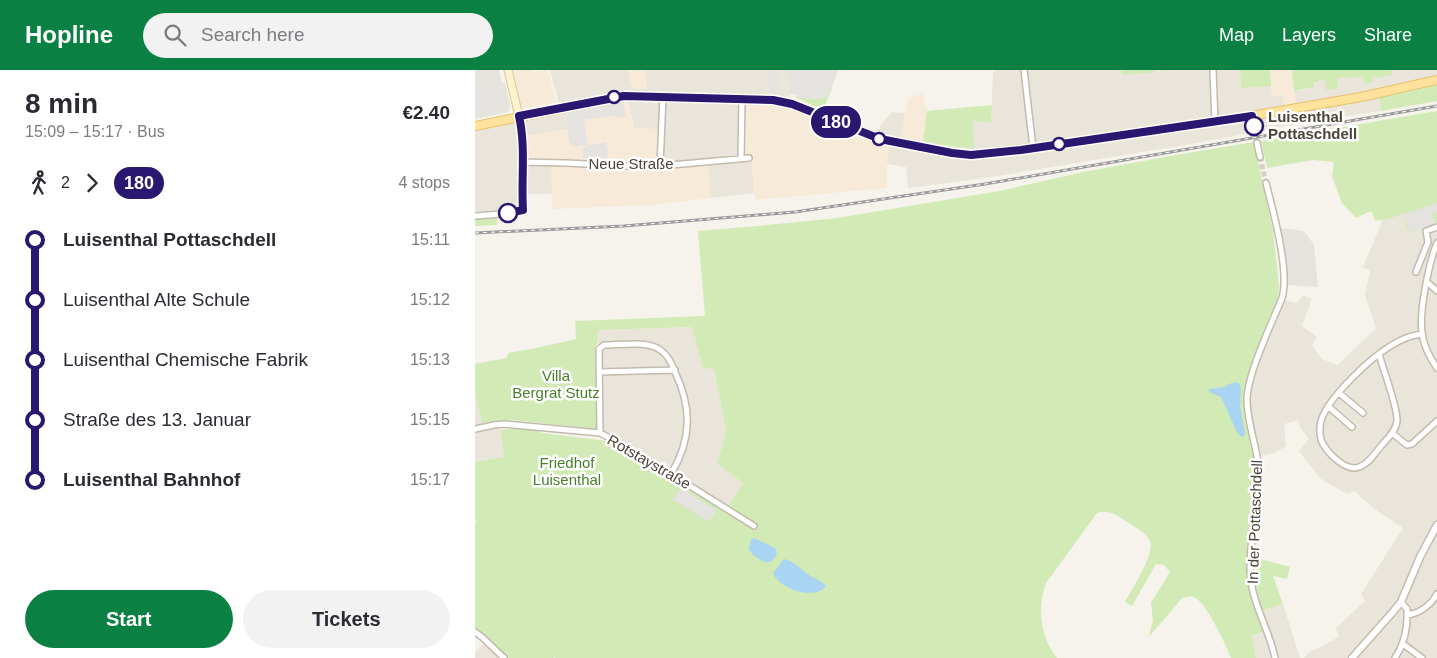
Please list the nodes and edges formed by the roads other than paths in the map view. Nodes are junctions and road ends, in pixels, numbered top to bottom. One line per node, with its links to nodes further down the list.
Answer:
1 (508, 70): 7 (main road)
2 (1024, 70): 13 (street)
3 (1213, 70): 9 (street)
4 (1437, 80): 8 (main road)
5 (663, 96): 6 (main road); 7 (main road); 18 (street)
6 (742, 98): 13 (main road); 16 (street)
7 (519, 116): 10 (main road); 17 (street)
8 (1252, 116): 9 (main road); 11 (street)
9 (1215, 122): 13 (main road)
10 (475, 126)
11 (1254, 129)
12 (1257, 143): 14 (street)
13 (1033, 148)
14 (1260, 157)
15 (749, 158): 16 (street, Neue Straße)
16 (741, 159): 18 (street, Neue Straße)
17 (522, 162): 18 (street, Neue Straße); 20 (street)
18 (660, 166)
19 (1266, 183): 52 (street, In der Pottaschdell)
20 (475, 216)
21 (1437, 227): 23 (street)
22 (1437, 243): 24 (street)
23 (1421, 259): 24 (street); 25 (street)
24 (1431, 261): 26 (street)
25 (1416, 272)
26 (1427, 282): 27 (street); 28 (street)
27 (1437, 291)
28 (1422, 334): 29 (street); 30 (street)
29 (1379, 354): 33 (street); 40 (street)
30 (1437, 368)
31 (675, 370): 32 (street); 32 (street); 41 (street)
32 (599, 372): 39 (street)
33 (1339, 393): 34 (street); 35 (street)
34 (1329, 407): 37 (street); 40 (street)
35 (1363, 413)
36 (1437, 421): 40 (street)
37 (1352, 427)
38 (475, 429): 39 (street, Rotstaystraße)
39 (600, 433): 41 (street, Rotstaystraße)
40 (1392, 433)
41 (671, 474): 43 (street, Rotstaystraße)
42 (1437, 525): 44 (street)
43 (754, 526)
44 (1430, 536): 45 (street); 47 (street)
45 (1437, 541)
46 (1437, 594): 48 (street)
47 (1401, 602): 48 (street); 53 (street)
48 (1407, 615): 50 (street)
49 (475, 632): 51 (street)
50 (1403, 644): 54 (street); 55 (street)
51 (503, 658)
52 (1275, 658)
53 (1352, 658)
54 (1395, 658)
55 (1422, 658)

